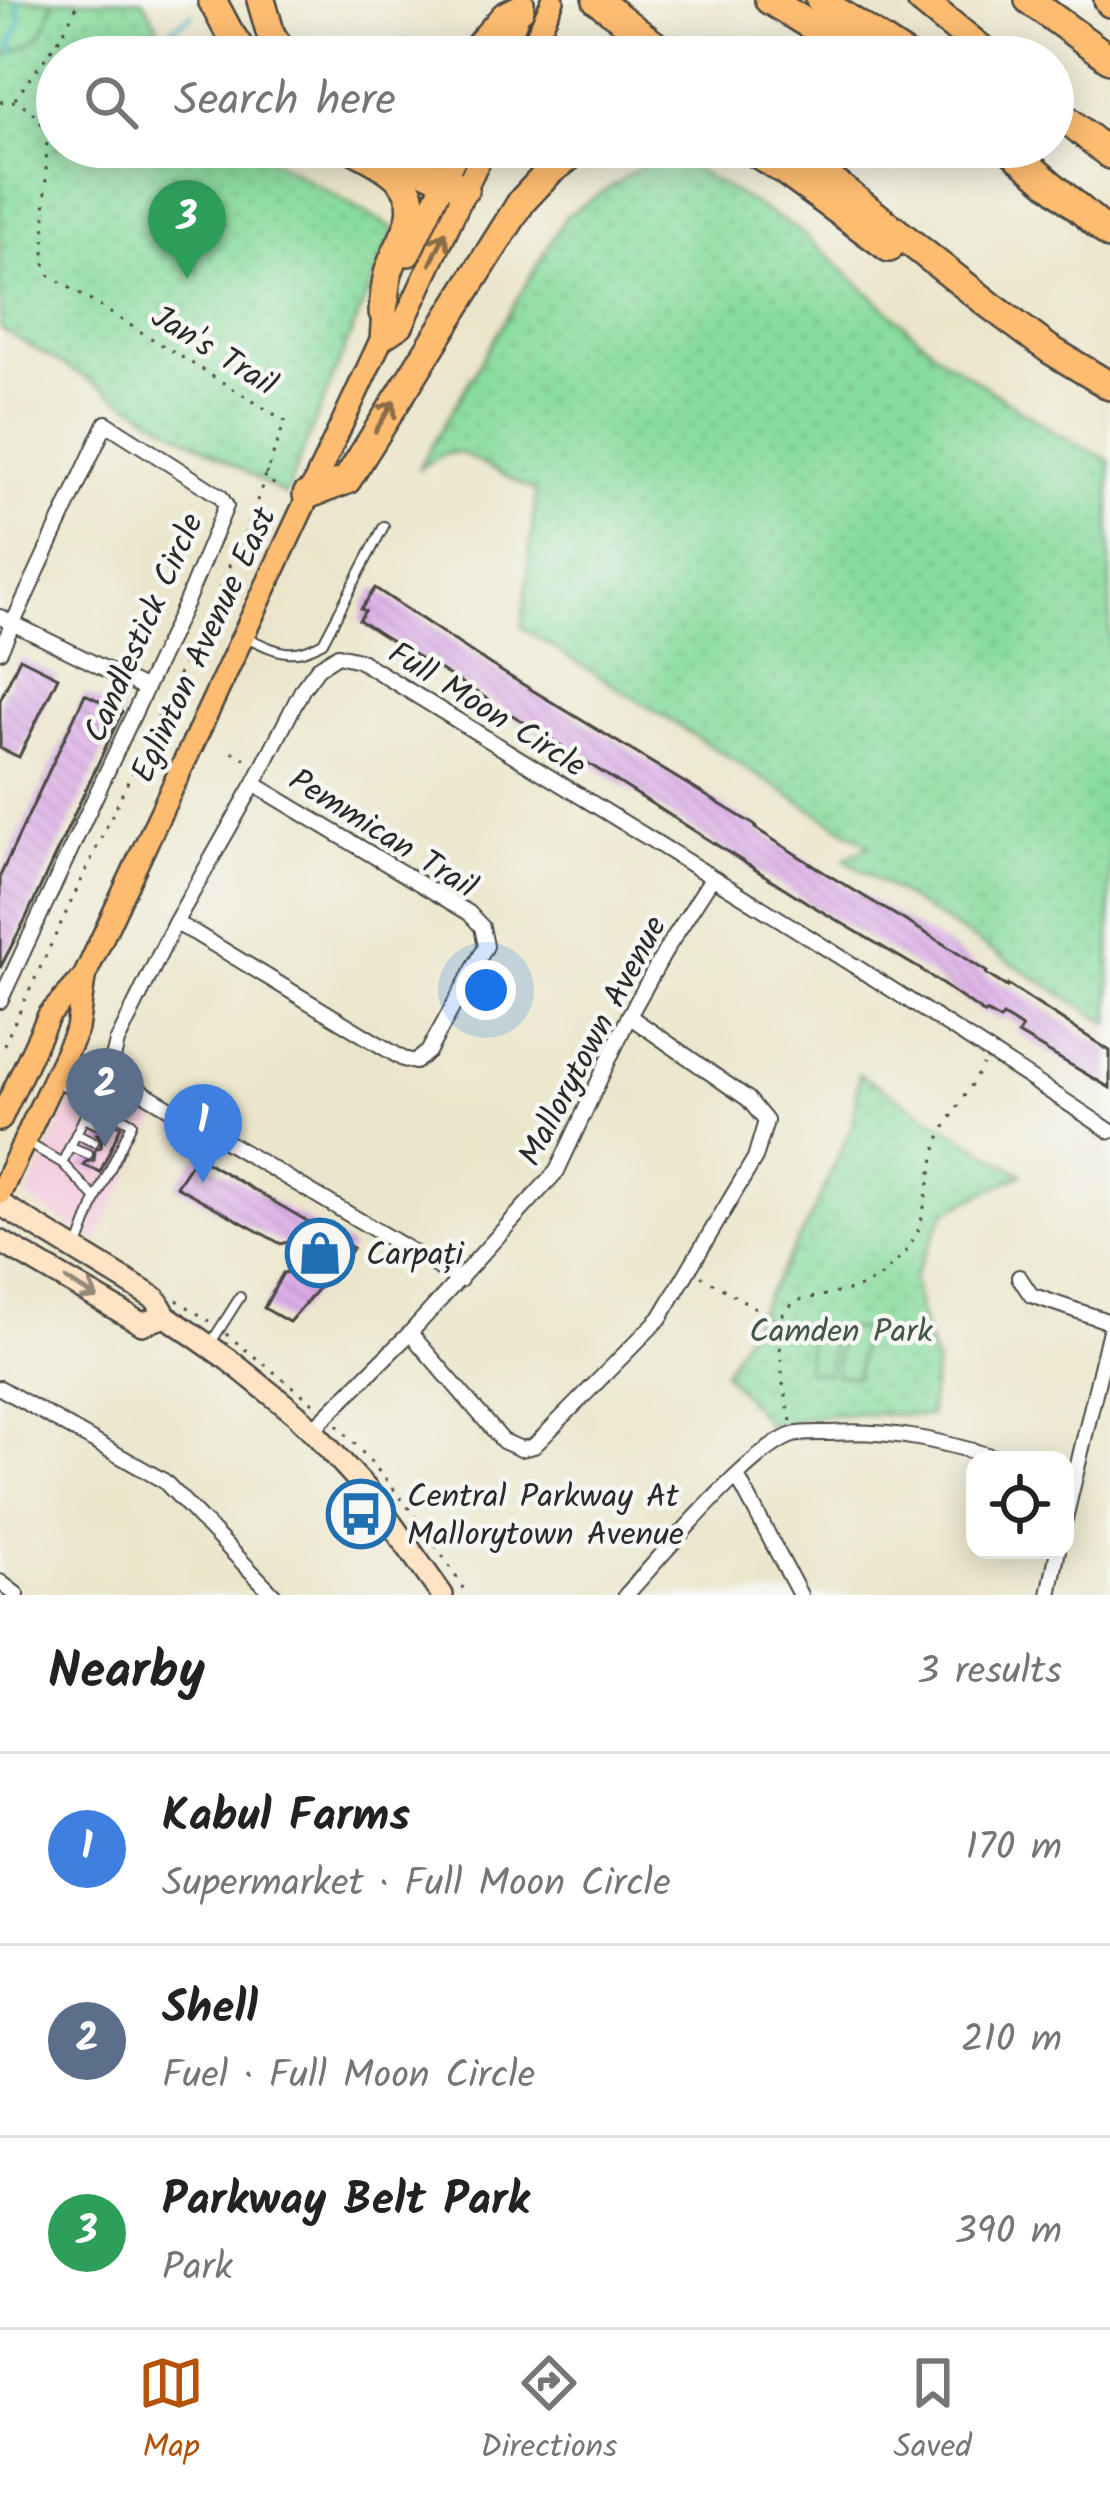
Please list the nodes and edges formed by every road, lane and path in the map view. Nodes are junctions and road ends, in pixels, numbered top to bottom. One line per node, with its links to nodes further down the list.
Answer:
1 (80, 0): 11 (path)
2 (212, 0): 12 (highway)
3 (261, 0): 13 (highway)
4 (554, 0): 10 (main road)
5 (769, 0): 16 (highway)
6 (820, 0): 17 (highway)
7 (921, 0): 18 (highway)
8 (1029, 0): 19 (highway)
9 (598, 1): 15 (highway)
10 (529, 10): 14 (highway)
11 (62, 36)
12 (232, 36)
13 (272, 36)
14 (490, 36)
15 (643, 36)
16 (828, 36)
17 (875, 36)
18 (965, 36)
19 (1110, 59)
20 (36, 71): 21 (path)
21 (14, 101): 22 (path); 23 (path, Jan's Trail)
22 (0, 102)
23 (36, 114)
24 (1074, 125): 25 (highway)
25 (1110, 155)
26 (46, 168): 40 (path, Jan's Trail)
27 (389, 168): 37 (highway)
28 (418, 168): 35 (highway)
29 (457, 168): 35 (main road, Eglinton Avenue East)
30 (468, 168): 35 (main road, Eglinton Avenue East)
31 (554, 168): 42 (highway, one-way to 31)
32 (780, 168): 38 (highway)
33 (816, 168): 38 (highway)
34 (1031, 168): 36 (highway)
35 (455, 185): 37 (main road, Eglinton Avenue East)
36 (1110, 235)
37 (382, 326): 42 (main road, Eglinton Avenue East)
38 (1049, 349): 39 (highway)
39 (1110, 386)
40 (266, 472): 41 (path); 57 (path)
41 (277, 490)
42 (307, 495): 45 (main road, Eglinton Avenue East)
43 (384, 526): 45 (lane)
44 (6, 621): 46 (street, Candlestick Circle); 47 (street); 47 (street, Candlestick Circle)
45 (241, 635): 53 (main road, Eglinton Avenue East)
46 (0, 651)
47 (144, 688): 54 (street, Candlestick Circle)
48 (232, 752): 49 (path)
49 (252, 762)
50 (254, 784): 51 (street, Full Moon Circle); 52 (street, Full Moon Circle); 52 (street, Pemmican Trail)
51 (712, 878): 55 (street, Mallorytown Avenue); 56 (street, Full Moon Circle)
52 (176, 923): 77 (street, Full Moon Circle)
53 (84, 977): 58 (main road, Eglinton Avenue East); 61 (main road, Eglinton Avenue East)
54 (0, 1000)
55 (629, 1016): 75 (street); 77 (street, Mallorytown Avenue)
56 (991, 1052): 63 (street, Full Moon Circle); 80 (path)
57 (0, 1053)
58 (53, 1080): 59 (lane); 65 (main road, Eglinton Avenue East)
59 (92, 1101): 60 (lane); 71 (lane)
60 (84, 1118): 62 (lane); 64 (lane)
61 (0, 1120)
62 (101, 1126)
63 (1110, 1131)
64 (77, 1134): 66 (lane); 67 (lane)
65 (24, 1141): 69 (lane); 70 (main road, Eglinton Avenue East)
66 (94, 1142)
67 (71, 1147): 68 (lane); 69 (lane)
68 (88, 1154)
69 (62, 1162): 71 (lane)
70 (0, 1193)
71 (95, 1199): 74 (lane)
72 (0, 1204): 74 (street)
73 (0, 1240): 79 (street, one-way to 79)
74 (76, 1251): 79 (street)
75 (689, 1269): 80 (path); 82 (street)
76 (1019, 1277): 81 (street)
77 (460, 1280): 82 (street, Mallorytown Avenue)
78 (239, 1297): 84 (lane)
79 (166, 1316): 84 (street)
80 (778, 1321): 89 (path)
81 (1110, 1326): 91 (street)
82 (410, 1333): 88 (street, Mallorytown Avenue)
83 (233, 1338): 86 (path)
84 (210, 1345): 88 (street)
85 (0, 1388): 96 (street)
86 (314, 1403)
87 (340, 1429): 98 (path)
88 (312, 1430): 97 (street)
89 (794, 1435): 90 (street); 92 (street)
90 (973, 1451)
91 (1074, 1460)
92 (737, 1477): 99 (street); 100 (street)
93 (1056, 1559): 101 (street)
94 (0, 1582): 95 (street)
95 (17, 1595)
96 (274, 1595)
97 (442, 1595)
98 (467, 1595)
99 (626, 1595)
100 (800, 1595)
101 (1049, 1595)

